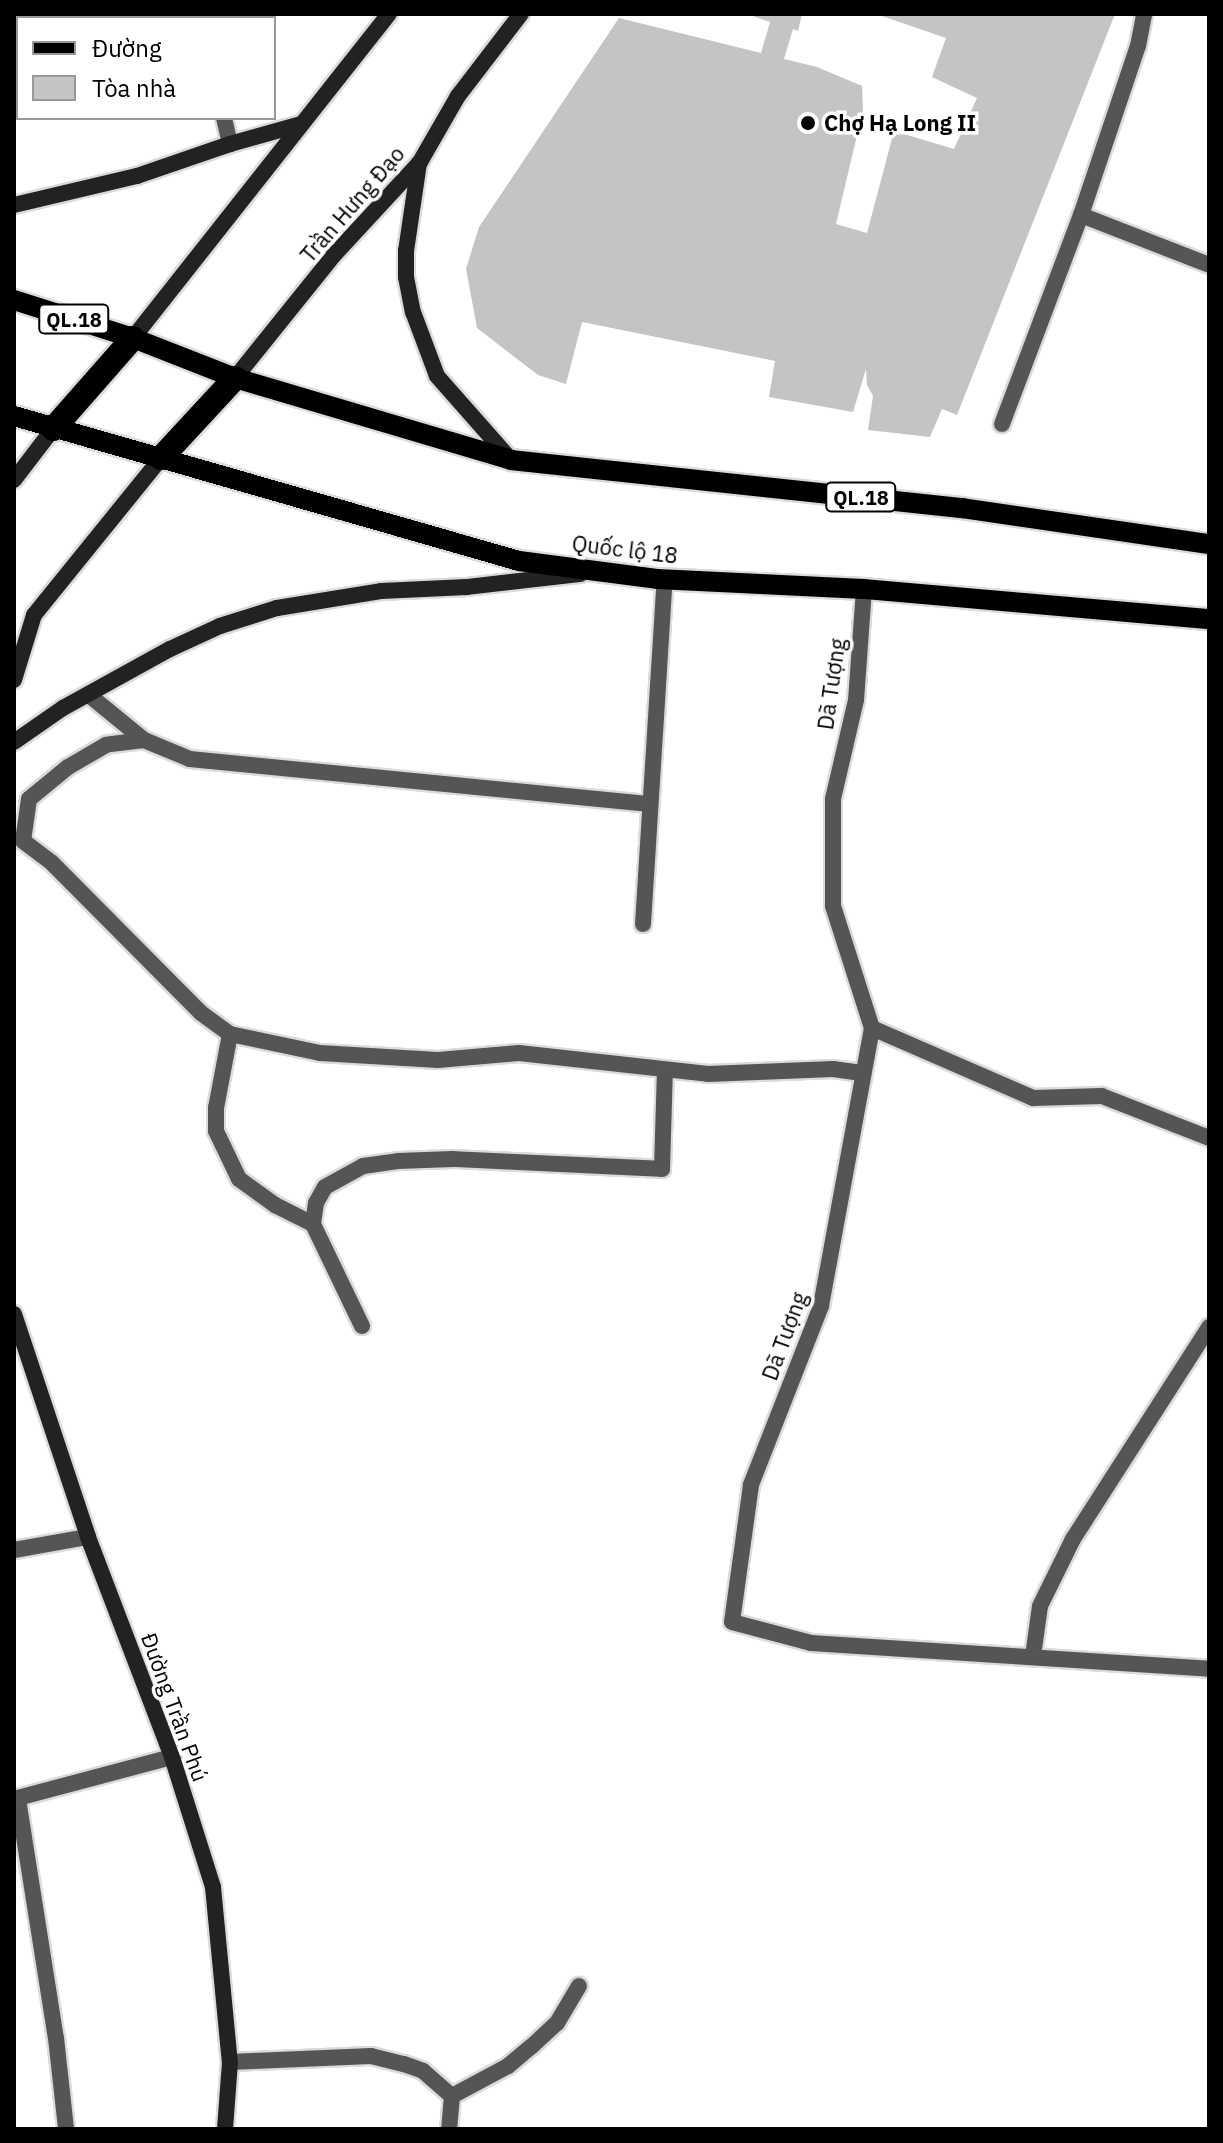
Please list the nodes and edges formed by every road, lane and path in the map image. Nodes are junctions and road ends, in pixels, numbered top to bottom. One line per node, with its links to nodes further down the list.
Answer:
1 (389, 14): 5 (main road)
2 (521, 14): 7 (main road, Trần Hưng Đạo)
3 (1144, 14): 9 (street)
4 (224, 120): 6 (street)
5 (301, 124): 6 (main road); 12 (main road)
6 (230, 144): 8 (main road)
7 (420, 162): 13 (main road, Trần Hưng Đạo); 18 (main road)
8 (18, 201)
9 (1081, 215): 10 (street); 15 (street)
10 (1209, 265)
11 (14, 300): 12 (main road, QL.18)
12 (133, 338): 13 (main road, QL.18); 16 (highway)
13 (235, 378): 17 (highway); 18 (main road, QL.18)
14 (14, 416): 16 (main road, Quốc lộ 18)
15 (1002, 424)
16 (53, 429): 17 (main road, Quốc lộ 18); 19 (main road)
17 (161, 458): 21 (main road, Quốc lộ 18); 25 (main road)
18 (511, 460): 20 (main road, QL.18)
19 (14, 480)
20 (1209, 544)
21 (599, 571): 22 (main road, Quốc lộ 18); 26 (main road)
22 (665, 579): 23 (main road, Quốc lộ 18); 29 (street)
23 (864, 589): 24 (main road, Quốc lộ 18); 31 (street, Dã Tượng)
24 (1209, 619)
25 (14, 680)
26 (89, 695): 27 (street); 28 (main road)
27 (144, 740): 29 (street); 32 (street)
28 (14, 742)
29 (650, 804): 30 (street)
30 (643, 924)
31 (872, 1028): 34 (street, Dã Tượng); 35 (street)
32 (230, 1034): 33 (street); 36 (street)
33 (665, 1070): 34 (street); 36 (street)
34 (862, 1073): 43 (street, Dã Tượng)
35 (1209, 1138)
36 (313, 1224): 38 (street)
37 (14, 1314): 40 (main road, Đường Trần Phú)
38 (362, 1326)
39 (1209, 1327): 43 (street)
40 (20, 1350): 41 (main road, Đường Trần Phú)
41 (88, 1537): 42 (street); 45 (main road, Đường Trần Phú)
42 (14, 1550)
43 (1033, 1656): 44 (street, Dã Tượng)
44 (1209, 1669)
45 (172, 1757): 46 (street); 48 (main road, Đường Trần Phú)
46 (16, 1799): 50 (street)
47 (579, 1986): 49 (street)
48 (230, 2062): 49 (street); 51 (main road, Đường Trần Phú)
49 (452, 2096): 52 (street)
50 (66, 2129)
51 (225, 2129)
52 (449, 2129)

